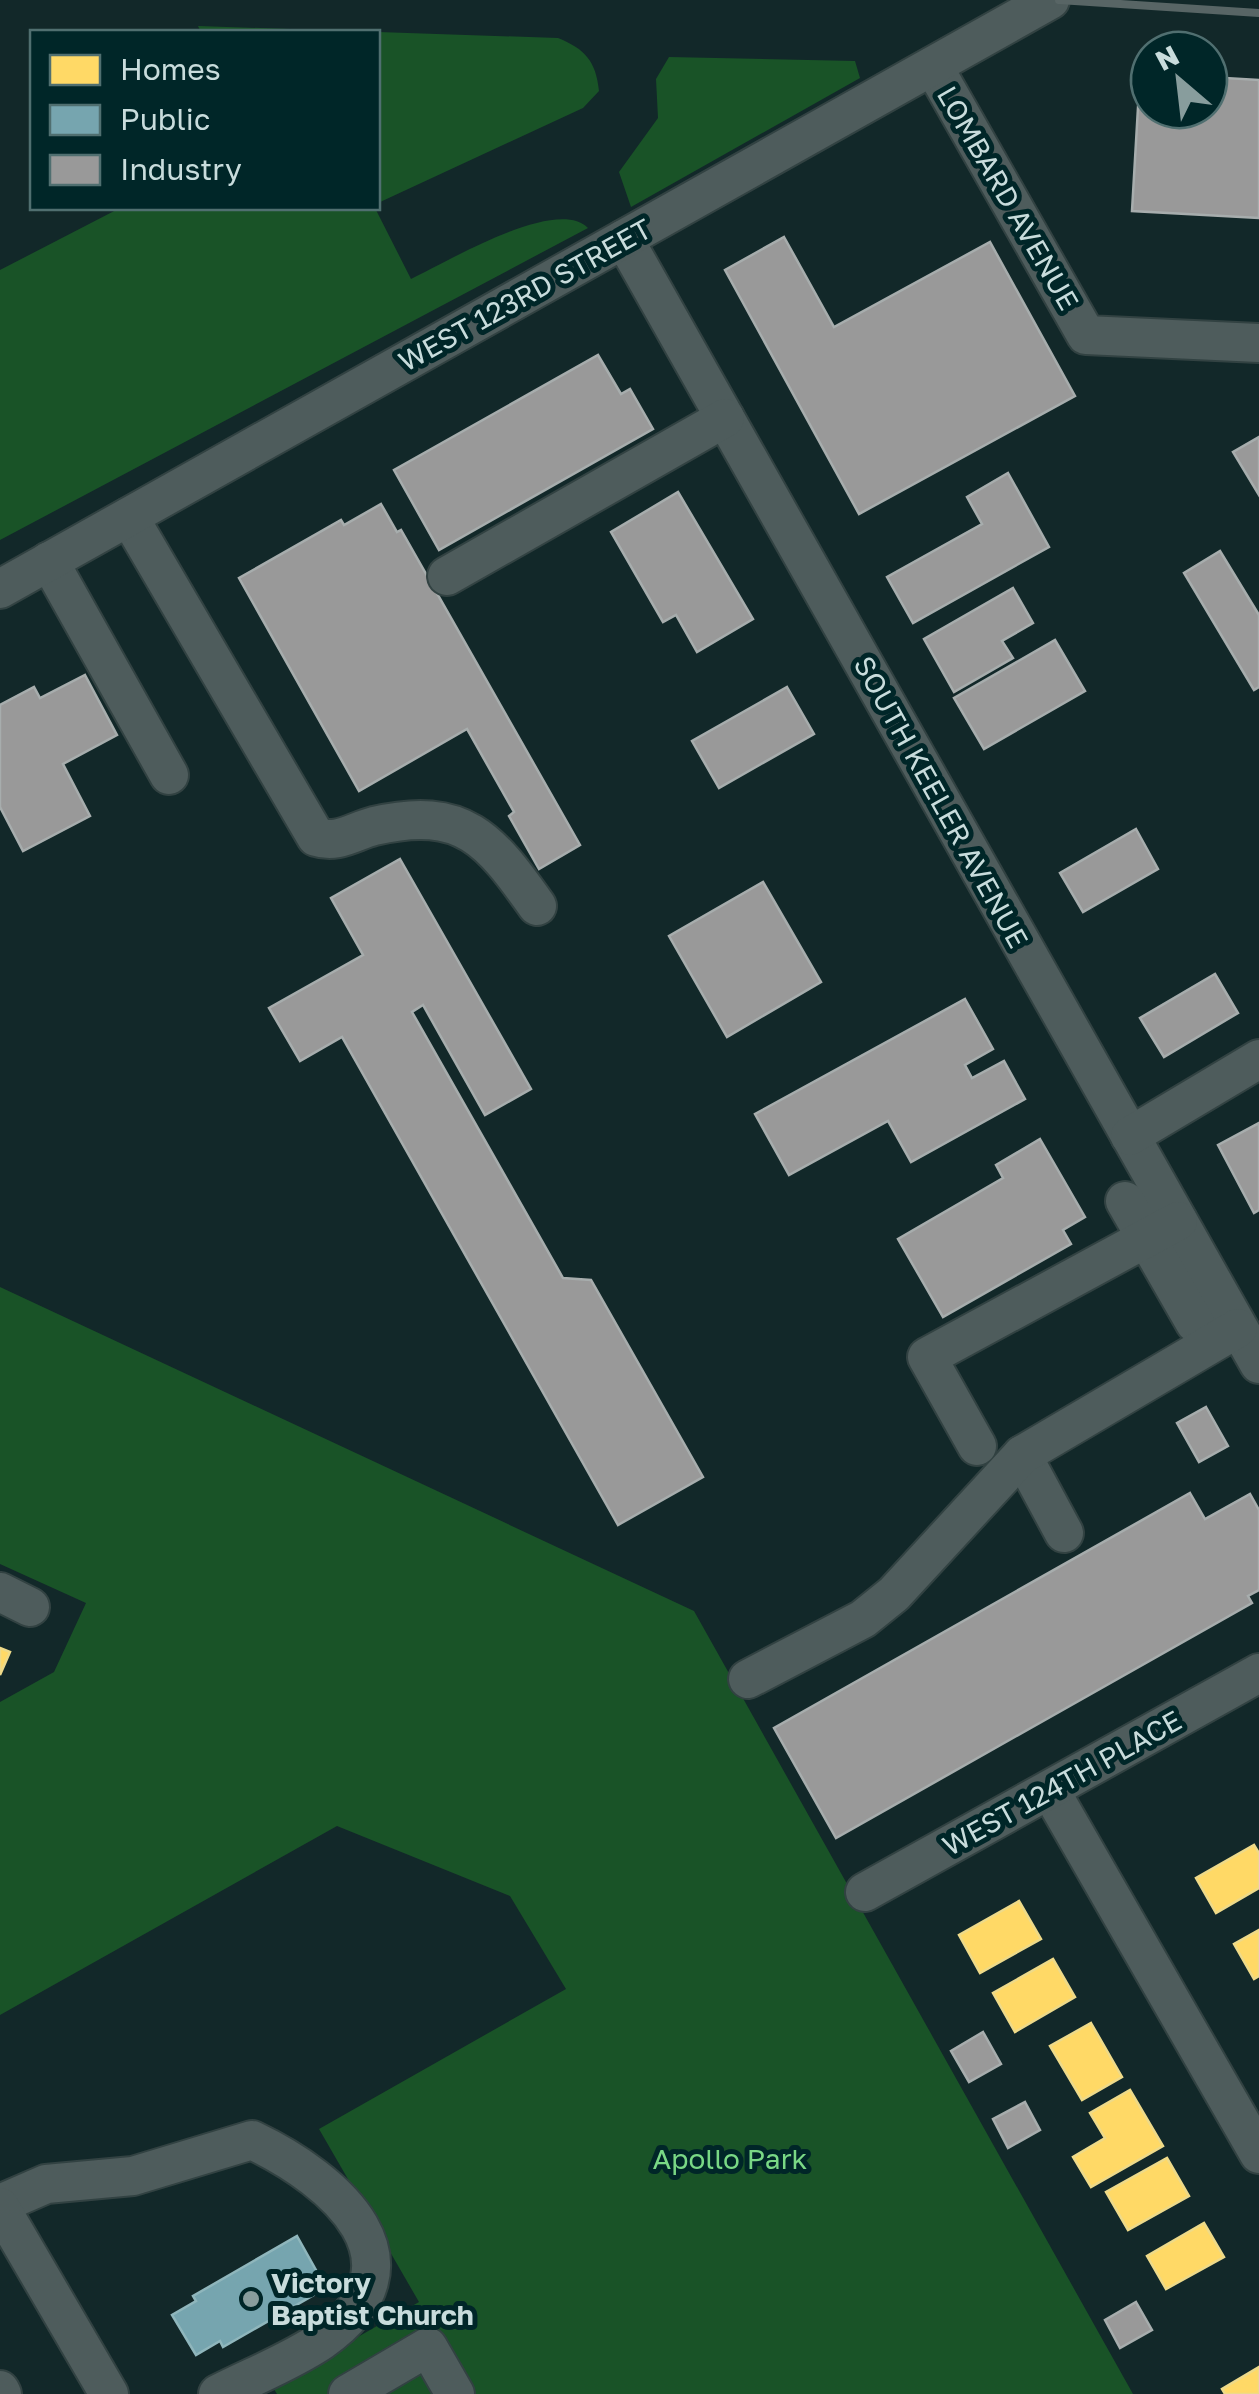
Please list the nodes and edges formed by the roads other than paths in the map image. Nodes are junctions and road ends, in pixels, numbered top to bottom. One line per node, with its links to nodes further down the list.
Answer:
1 (1050, 0): 2 (street, WEST 123RD STREET)
2 (933, 66): 3 (street, WEST 123RD STREET); 4 (street, LOMBARD AVENUE)
3 (624, 239): 5 (street, SOUTH KEELER AVENUE); 6 (street, WEST 123RD STREET)
4 (1259, 343)
5 (724, 418): 8 (street); 13 (street, SOUTH KEELER AVENUE)
6 (129, 517): 7 (street, WEST 123RD STREET); 11 (street)
7 (50, 562): 9 (street, WEST 123RD STREET); 10 (street)
8 (446, 576)
9 (0, 589)
10 (168, 775)
11 (538, 906)
12 (1259, 1059): 13 (street)
13 (1130, 1136): 15 (street, SOUTH KEELER AVENUE)
14 (1125, 1201): 15 (street)
15 (1162, 1230): 16 (street); 17 (street, SOUTH KEELER AVENUE); 19 (street)
16 (1195, 1323)
17 (1238, 1328): 18 (street, SOUTH KEELER AVENUE); 20 (street)
18 (1259, 1364)
19 (978, 1446)
20 (1022, 1455): 21 (street); 23 (street)
21 (1064, 1533)
22 (1259, 1673): 24 (street, WEST 124TH PLACE)
23 (748, 1679)
24 (1051, 1792): 25 (street, WEST 124TH PLACE); 26 (street)
25 (864, 1892)
26 (1259, 2154)
27 (0, 2206): 28 (street); 29 (street)
28 (110, 2394)
29 (218, 2394)
30 (348, 2394): 31 (street)
31 (455, 2394)

